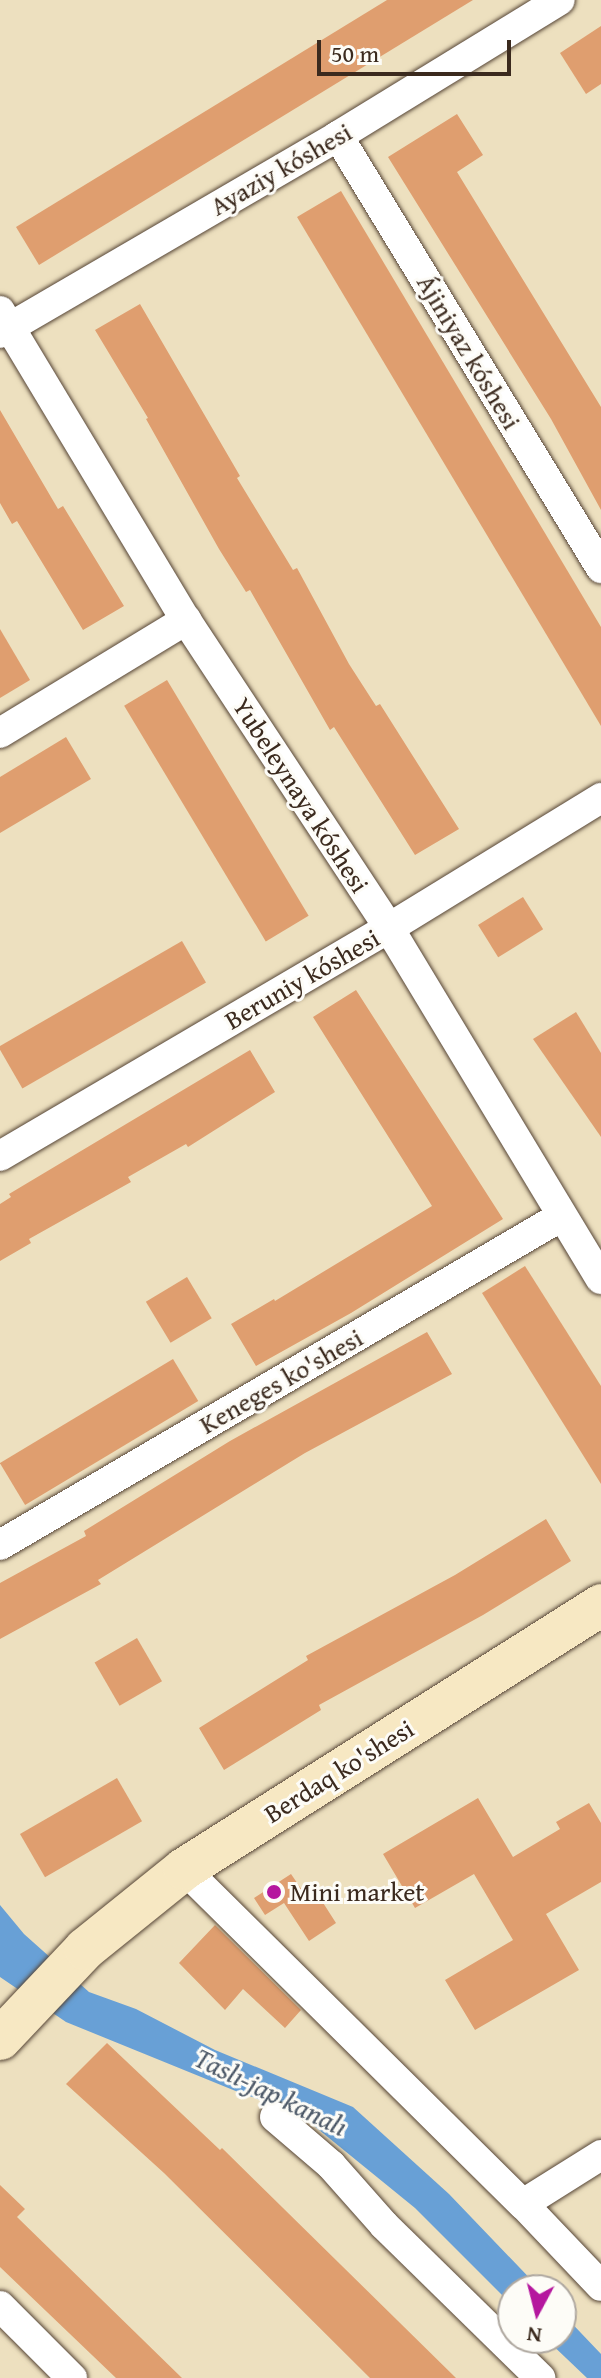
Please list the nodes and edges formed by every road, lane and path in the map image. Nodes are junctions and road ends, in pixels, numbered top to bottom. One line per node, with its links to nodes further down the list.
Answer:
1 (560, 0): 2 (street, Ayaziy kóshesi)
2 (338, 136): 3 (street, Ayaziy kóshesi); 4 (street, Ájiniyaz kóshesi)
3 (3, 324): 5 (street, Yubeleynaya kóshesi)
4 (601, 568)
5 (186, 620): 6 (street); 8 (street, Yubeleynaya kóshesi)
6 (0, 733)
7 (601, 798): 8 (street, Beruniy kóshesi)
8 (389, 928): 9 (street, Beruniy kóshesi); 10 (street, Yubeleynaya kóshesi)
9 (0, 1156)
10 (562, 1216): 11 (street, Yubeleynaya kóshesi); 12 (street, Keneges ko'shesi)
11 (601, 1279)
12 (0, 1545)
13 (601, 1605): 14 (street, Berdaq ko'shesi)
14 (184, 1869): 15 (street, Berdaq ko'shesi); 18 (street)
15 (0, 2039)
16 (275, 2117): 22 (street)
17 (601, 2155): 18 (street)
18 (523, 2204): 19 (street)
19 (601, 2286)
20 (0, 2306): 21 (street)
21 (72, 2378)
22 (540, 2378)

